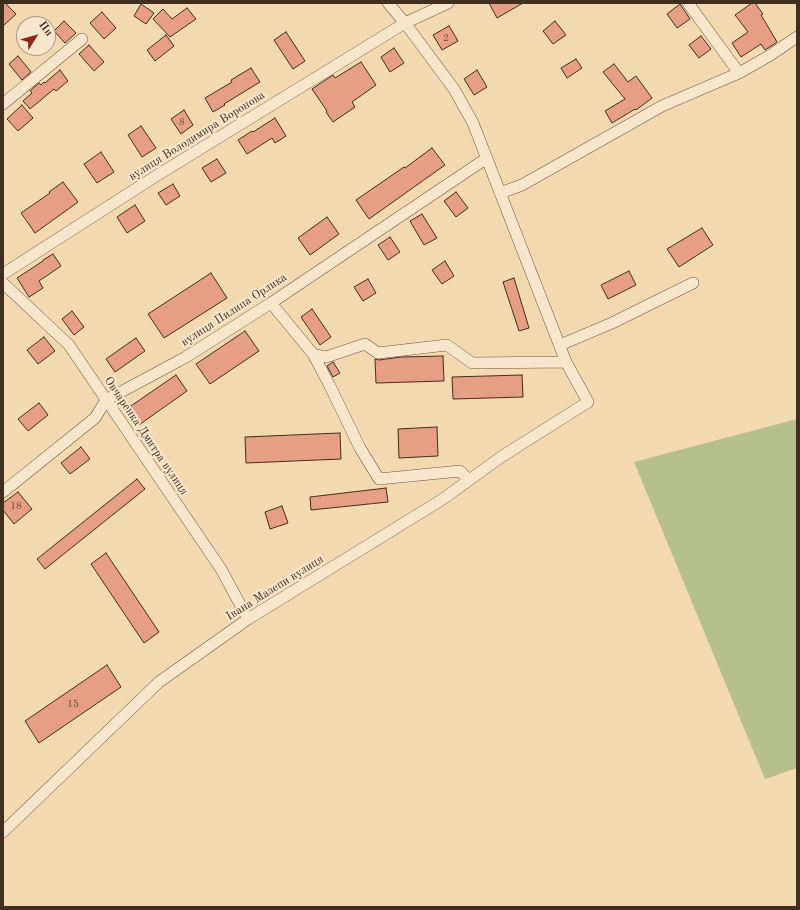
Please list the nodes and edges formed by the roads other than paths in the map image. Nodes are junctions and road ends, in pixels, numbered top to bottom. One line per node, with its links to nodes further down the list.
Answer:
1 (388, 3): 4 (street)
2 (448, 3): 4 (street, вулиця Володимира Воронова)
3 (688, 3): 7 (street)
4 (406, 24): 9 (street); 11 (street, вулиця Володимира Воронова)
5 (797, 37): 7 (street)
6 (82, 39): 8 (street)
7 (739, 73): 10 (street)
8 (3, 104)
9 (487, 158): 10 (street); 14 (street, вулиця Пилипа Орлика)
10 (500, 193): 15 (street)
11 (3, 274)
12 (3, 283): 18 (street, Овчаренка Дмитра вулиця)
13 (693, 283): 15 (street)
14 (271, 303): 16 (street); 18 (street, вулиця Пилипа Орлика)
15 (560, 345): 17 (street)
16 (313, 354): 17 (street); 19 (street)
17 (566, 362): 19 (street, Івана Мазепи вулиця)
18 (106, 400): 20 (street); 21 (street, Овчаренка Дмитра вулиця)
19 (469, 480): 21 (street, Івана Мазепи вулиця)
20 (3, 492)
21 (248, 619): 22 (street, Івана Мазепи вулиця)
22 (3, 832)

